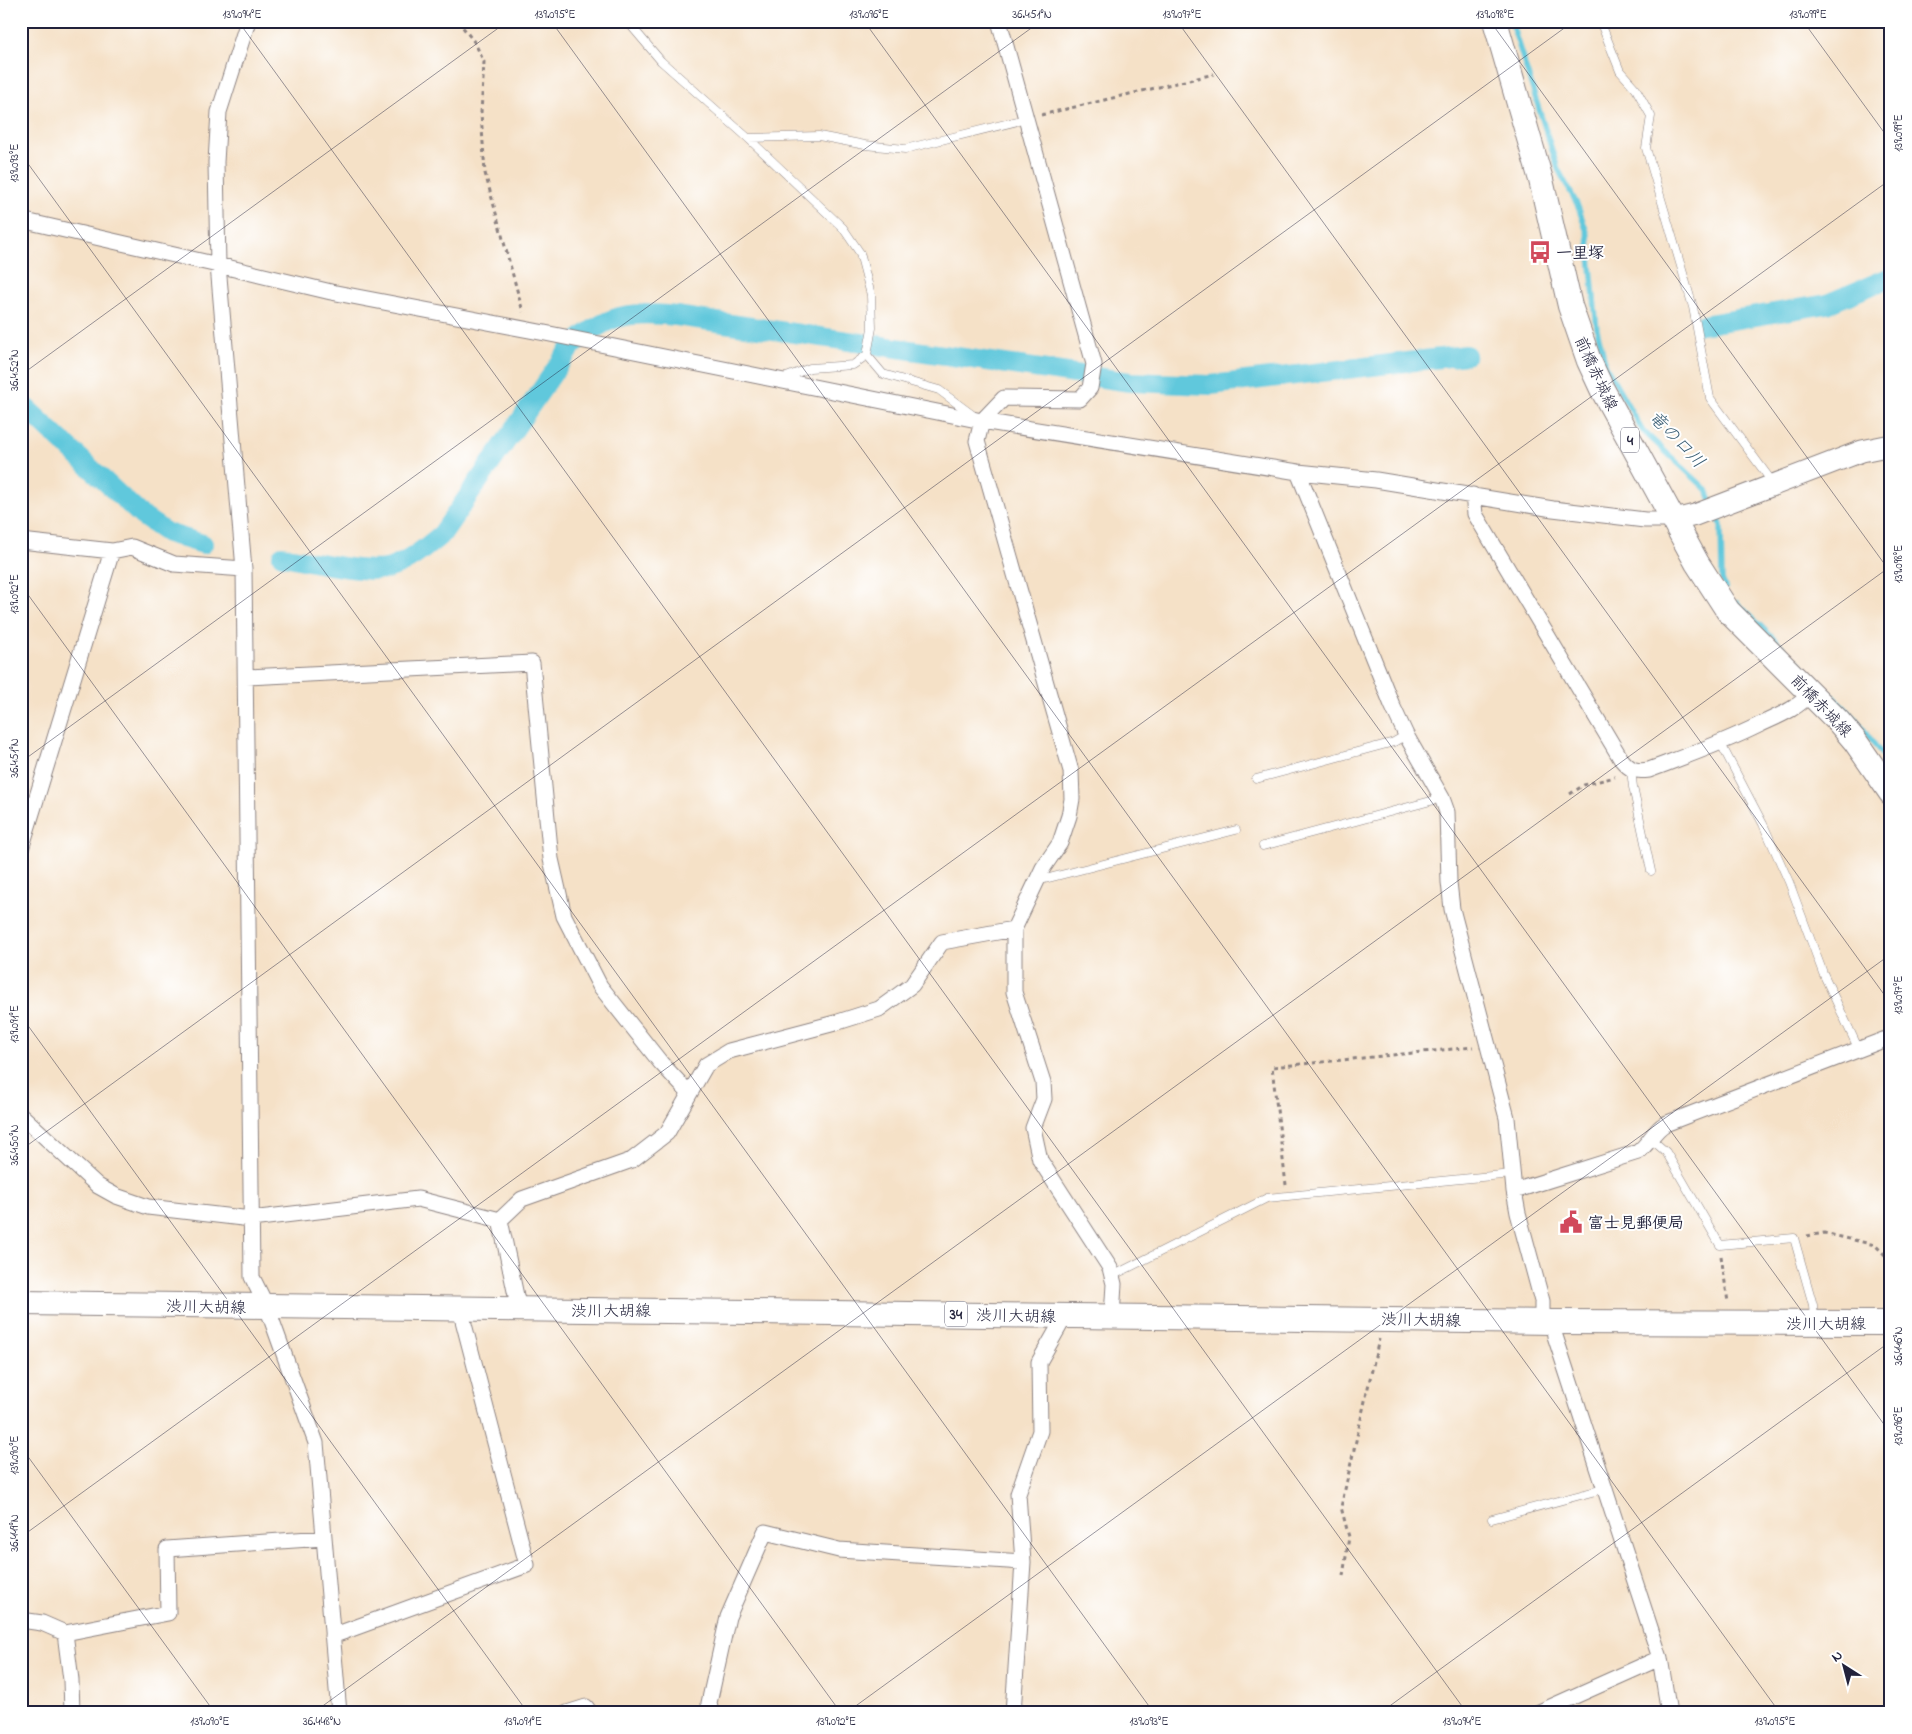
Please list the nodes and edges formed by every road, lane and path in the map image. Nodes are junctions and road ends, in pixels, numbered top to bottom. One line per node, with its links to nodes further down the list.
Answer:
1 (248, 21): 11 (street)
2 (458, 21): 12 (path)
3 (627, 21): 9 (lane)
4 (999, 21): 8 (street)
5 (1495, 21): 20 (main road, 前橋赤城線 / 4)
6 (1600, 21): 18 (lane)
7 (1214, 74): 8 (path)
8 (1026, 119): 9 (lane); 15 (street)
9 (748, 138): 13 (lane)
10 (21, 220): 11 (street)
11 (218, 265): 12 (street); 23 (street)
12 (527, 330): 14 (street)
13 (867, 355): 14 (lane); 15 (lane)
14 (778, 380): 15 (street)
15 (982, 422): 17 (street); 37 (street)
16 (1891, 445): 18 (street)
17 (1298, 472): 19 (street); 26 (street)
18 (1774, 484): 20 (street)
19 (1473, 495): 20 (street); 28 (street)
20 (1675, 520): 25 (main road, 前橋赤城線 / 4)
21 (21, 541): 22 (street)
22 (112, 551): 23 (street); 35 (street)
23 (244, 569): 24 (street)
24 (246, 677): 42 (street); 48 (street)
25 (1811, 693): 27 (street); 30 (main road, 前橋赤城線 / 4)
26 (1406, 736): 29 (lane); 32 (street)
27 (1721, 744): 28 (street); 41 (lane)
28 (1631, 770): 31 (path); 36 (lane)
29 (1256, 779)
30 (1891, 793)
31 (1570, 794)
32 (1442, 798): 34 (lane); 40 (street)
33 (1236, 830): 37 (lane)
34 (1263, 846)
35 (21, 849)
36 (1651, 871)
37 (1037, 882): 38 (street)
38 (1014, 929): 42 (street); 53 (street)
39 (1891, 1038): 41 (street)
40 (1488, 1046): 45 (street); 47 (path)
41 (1859, 1050): 44 (street)
42 (689, 1092): 49 (street)
43 (21, 1114): 48 (street)
44 (1651, 1139): 46 (street); 51 (lane)
45 (1512, 1174): 46 (street); 47 (lane)
46 (1514, 1191): 61 (street)
47 (1288, 1196): 53 (lane)
48 (251, 1219): 49 (street); 55 (street)
49 (500, 1220): 57 (street)
50 (1794, 1238): 51 (lane); 52 (path); 63 (lane)
51 (1720, 1245): 62 (path)
52 (1891, 1264)
53 (1112, 1276): 59 (street)
54 (21, 1303): 55 (main road, 渋川大胡線 / 34)
55 (267, 1307): 56 (main road, 渋川大胡線 / 34); 67 (street)
56 (460, 1309): 57 (main road, 渋川大胡線 / 34); 72 (street)
57 (519, 1310): 58 (main road, 渋川大胡線 / 34)
58 (1064, 1316): 59 (main road, 渋川大胡線 / 34); 68 (street)
59 (1112, 1316): 60 (main road, 渋川大胡線 / 34)
60 (1383, 1319): 61 (main road, 渋川大胡線 / 34); 69 (path)
61 (1548, 1321): 62 (main road, 渋川大胡線 / 34); 65 (street)
62 (1731, 1323): 63 (main road, 渋川大胡線 / 34)
63 (1814, 1323): 64 (main road, 渋川大胡線 / 34)
64 (1891, 1324)
65 (1603, 1489): 66 (lane); 73 (street)
66 (1492, 1519)
67 (324, 1538): 71 (street); 72 (street)
68 (1023, 1562): 78 (street); 79 (street)
69 (1343, 1576)
70 (21, 1620): 71 (street)
71 (65, 1633): 74 (street)
72 (332, 1636): 75 (street)
73 (1660, 1658): 80 (street); 81 (street)
74 (72, 1713)
75 (339, 1713)
76 (567, 1713): 77 (street)
77 (590, 1713)
78 (711, 1713)
79 (1013, 1713)
80 (1537, 1713)
81 (1669, 1713)

